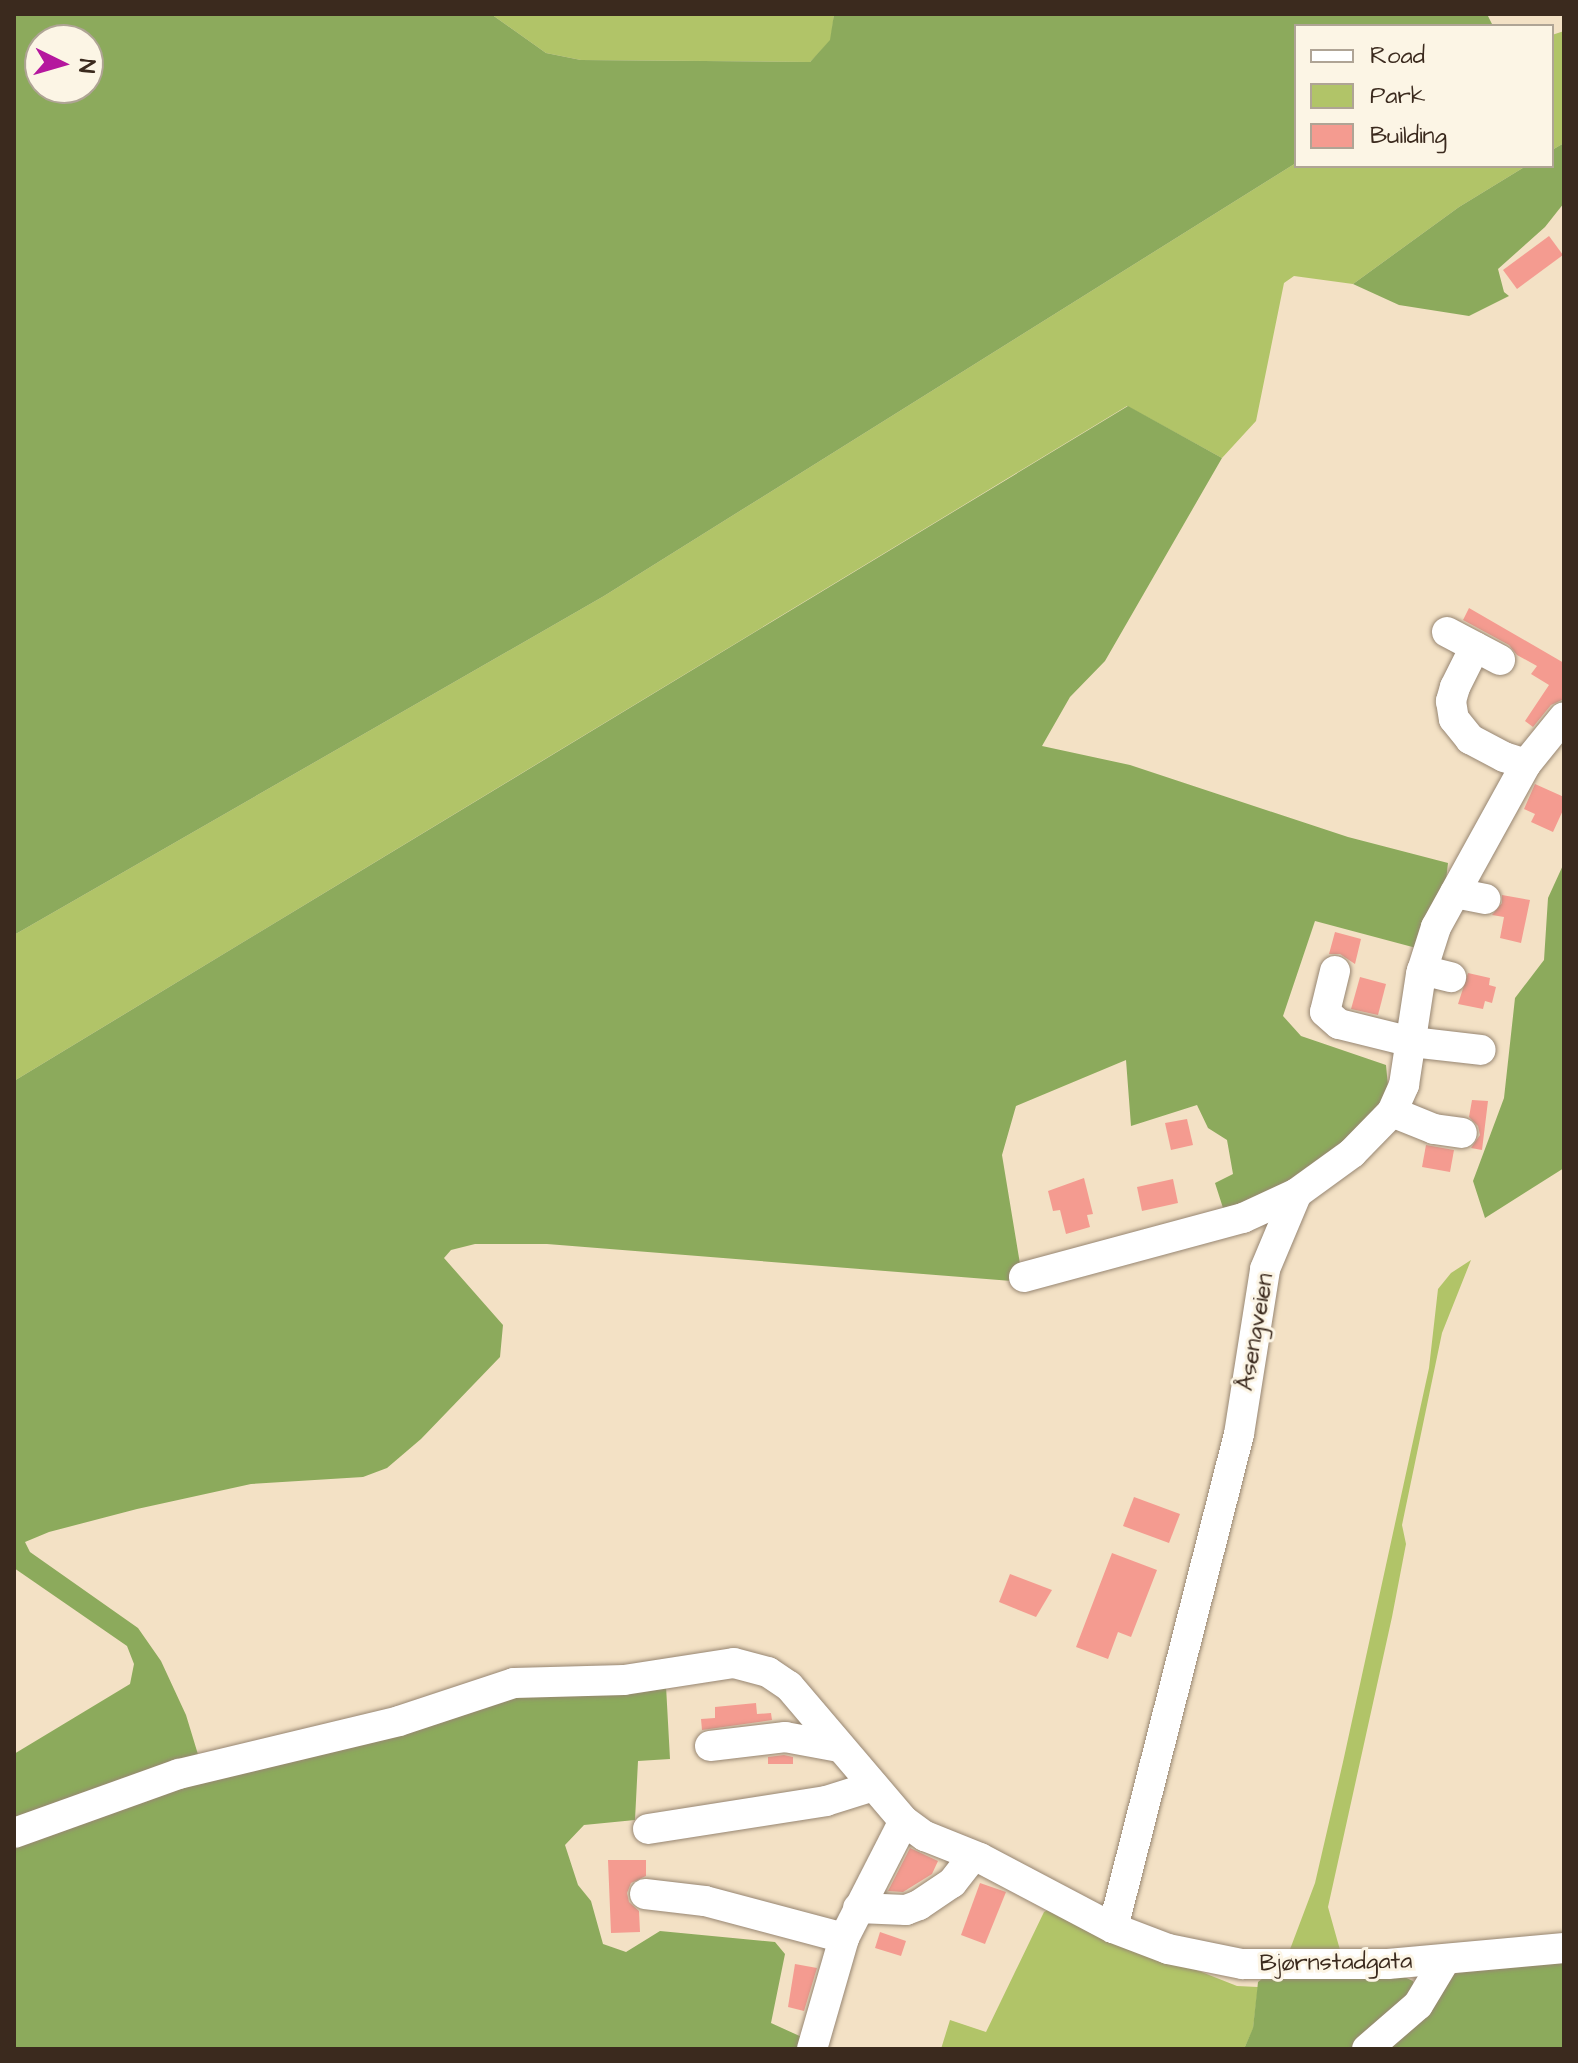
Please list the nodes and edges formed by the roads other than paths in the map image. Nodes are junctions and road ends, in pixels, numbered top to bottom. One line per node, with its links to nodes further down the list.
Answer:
1 (1447, 632): 3 (street)
2 (1564, 717): 3 (street)
3 (1526, 764): 4 (street)
4 (1455, 893): 5 (street); 6 (street)
5 (1485, 899)
6 (1422, 970): 8 (street); 9 (street)
7 (1335, 971): 9 (street)
8 (1451, 977)
9 (1412, 1042): 10 (street); 11 (street)
10 (1481, 1050)
11 (1392, 1112): 12 (street); 13 (street)
12 (1462, 1133)
13 (1297, 1193): 14 (street); 24 (street, Åsengveien)
14 (1024, 1277)
15 (710, 1746): 16 (street)
16 (839, 1747): 17 (street, Bjørnstadgata); 20 (street, Bjørnstadgata)
17 (874, 1786): 18 (street, Bjørnstadgata); 19 (street)
18 (904, 1821): 21 (street, Bjørnstadgata); 23 (street)
19 (648, 1829)
20 (14, 1833)
21 (973, 1856): 23 (street); 24 (street, Bjørnstadgata)
22 (645, 1894): 25 (street)
23 (858, 1908): 25 (street)
24 (1113, 1928): 27 (street, Bjørnstadgata)
25 (844, 1938): 28 (street)
26 (1564, 1948): 27 (street, Bjørnstadgata)
27 (1445, 1960): 29 (street)
28 (812, 2049)
29 (1367, 2049)

